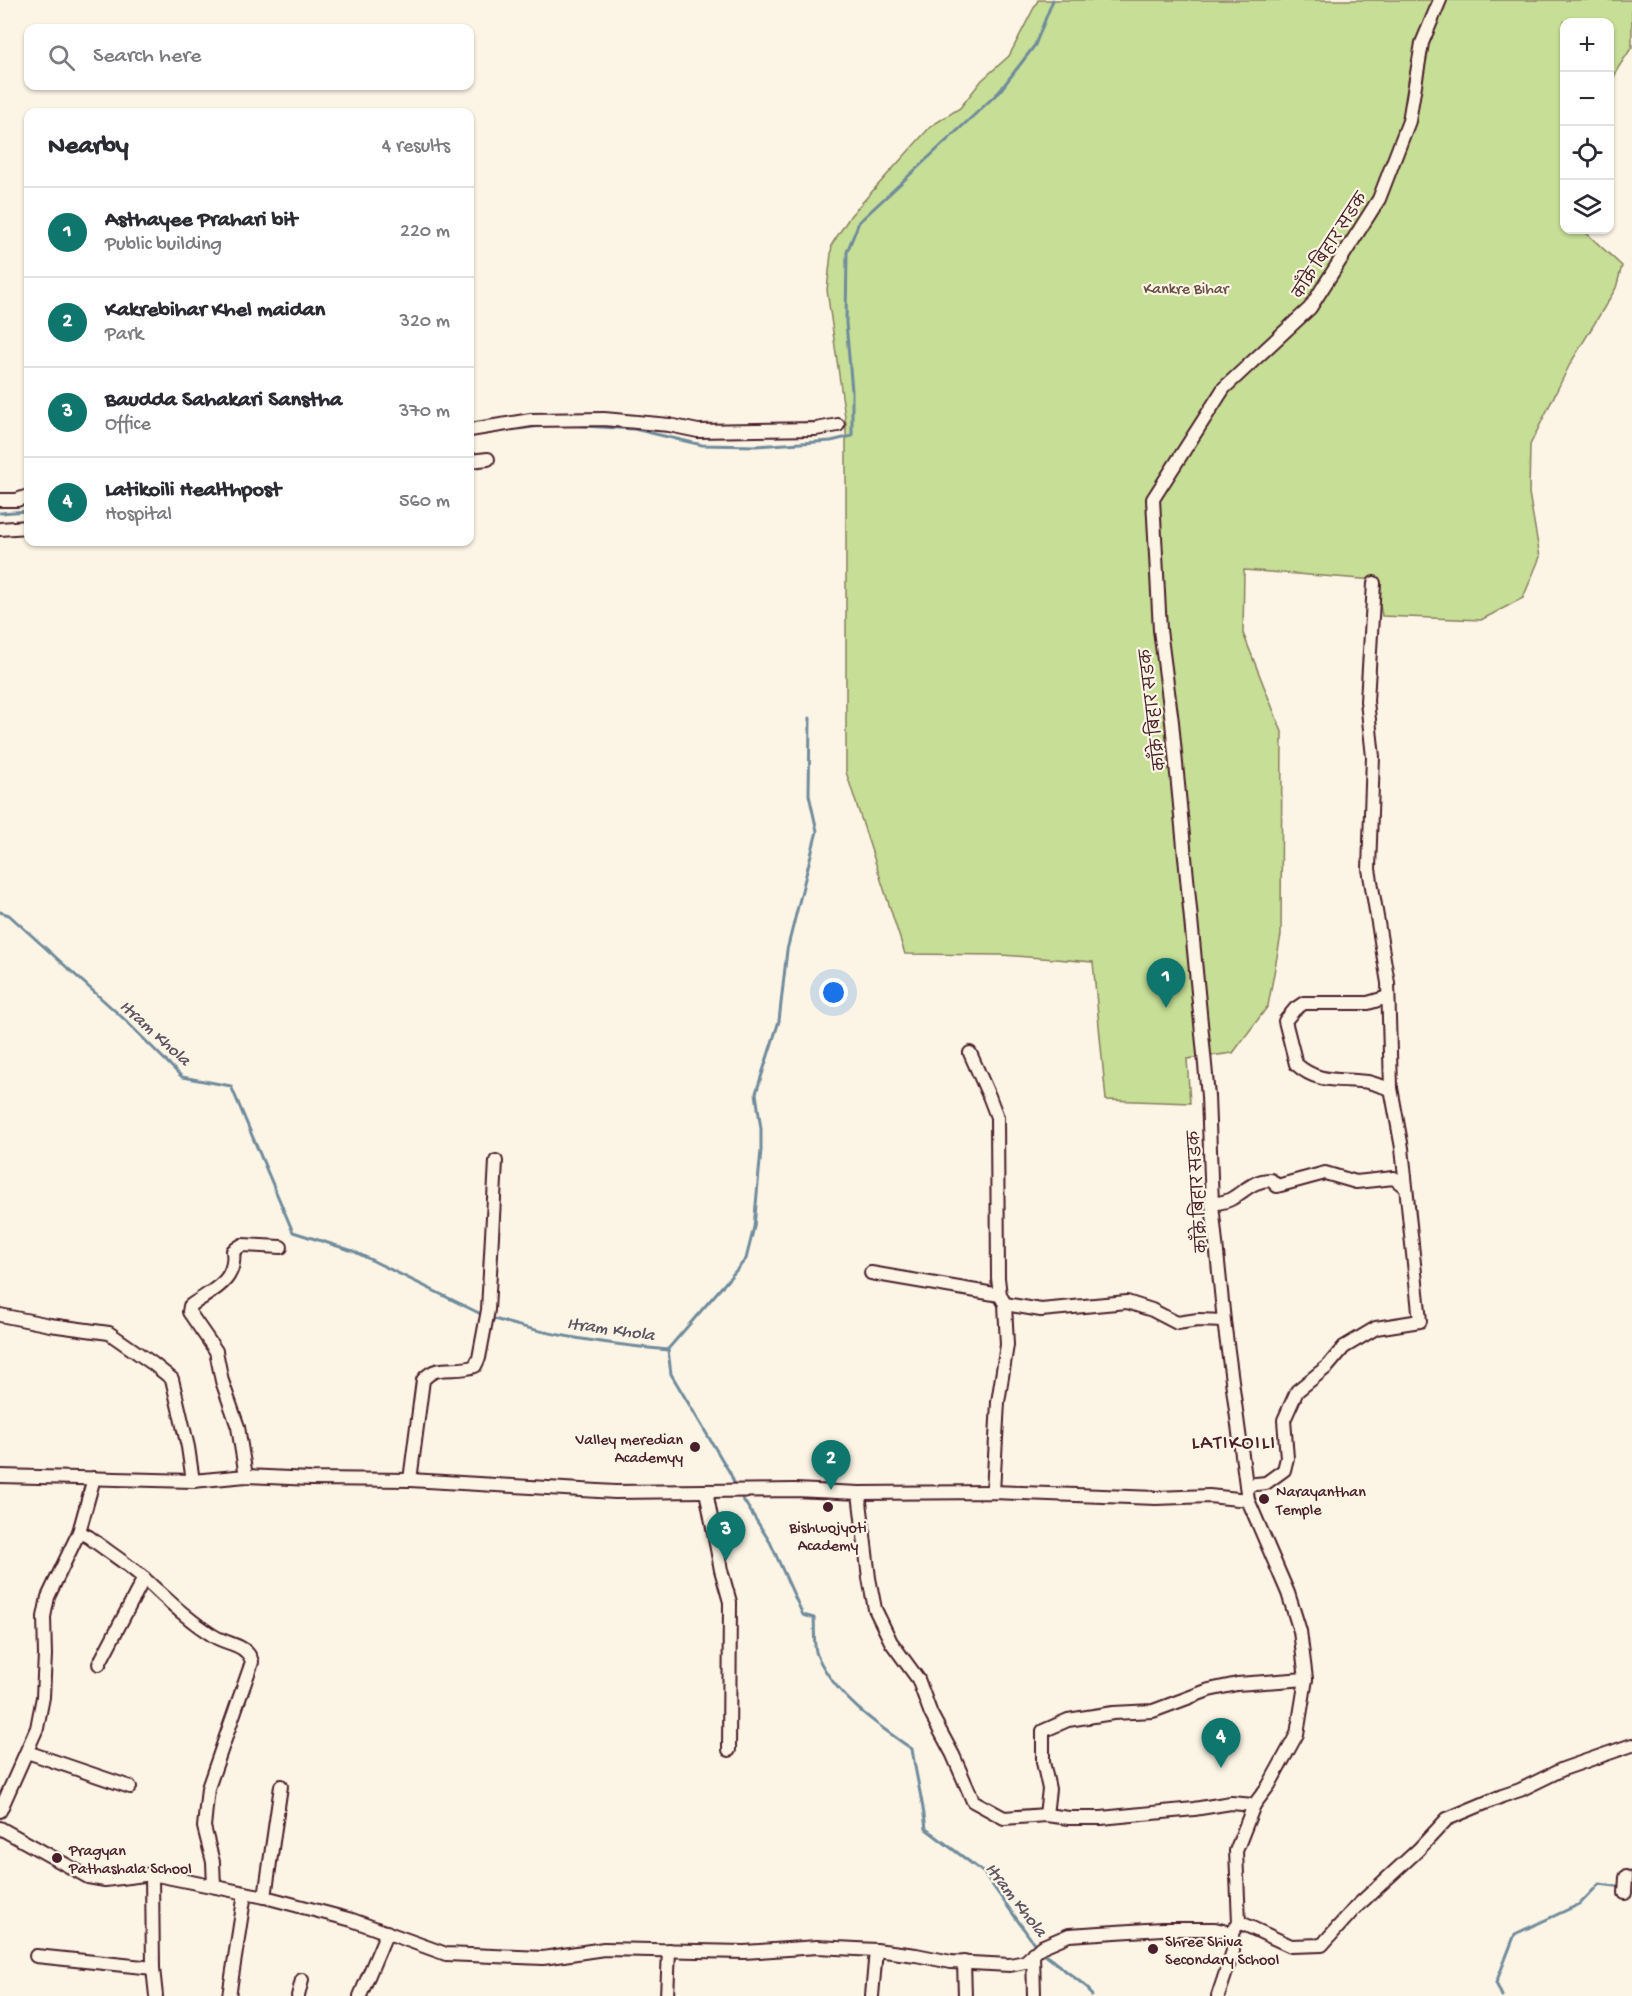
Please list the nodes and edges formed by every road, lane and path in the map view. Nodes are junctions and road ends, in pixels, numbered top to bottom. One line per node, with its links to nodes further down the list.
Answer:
1 (1440, 0): 16 (street, काँक्रे बिहार सडक)
2 (838, 425): 3 (street)
3 (474, 429)
4 (488, 459): 5 (street)
5 (474, 461)
6 (24, 497): 7 (street)
7 (0, 500)
8 (24, 527): 9 (street)
9 (0, 529)
10 (1374, 583): 11 (street)
11 (1388, 997): 13 (street); 13 (street)
12 (970, 1053): 19 (street)
13 (1391, 1089): 15 (street)
14 (496, 1161): 26 (street)
15 (1405, 1187): 16 (street); 27 (street)
16 (1212, 1204): 21 (street, काँक्रे बिहार सडक)
17 (280, 1247): 23 (street)
18 (871, 1272): 19 (street)
19 (1003, 1300): 21 (street); 29 (street)
20 (0, 1315): 25 (street)
21 (1224, 1321): 27 (street, काँक्रे बिहार सडक)
22 (0, 1476): 24 (street)
23 (246, 1476): 25 (street); 26 (street)
24 (94, 1478): 25 (street); 32 (street)
25 (193, 1480)
26 (410, 1480): 28 (street)
27 (1246, 1485): 31 (street, काँक्रे बिहार सडक)
28 (706, 1491): 30 (street); 37 (street)
29 (993, 1492): 30 (street); 31 (street)
30 (859, 1493): 43 (street)
31 (1248, 1500): 35 (street, काँक्रे बिहार सडक)
32 (79, 1532): 33 (street); 38 (street)
33 (144, 1578): 34 (street); 47 (street)
34 (99, 1664)
35 (1306, 1679): 41 (street, काँक्रे बिहार सडक); 43 (street)
36 (1632, 1745): 51 (street)
37 (729, 1750)
38 (27, 1752): 40 (street); 42 (street)
39 (281, 1786): 50 (street)
40 (130, 1787)
41 (1254, 1804): 43 (street); 51 (street, काँक्रे बिहार सडक)
42 (0, 1811)
43 (1046, 1815)
44 (0, 1828): 45 (street)
45 (152, 1874): 47 (street); 59 (street)
46 (1626, 1877): 49 (street)
47 (214, 1886): 48 (street)
48 (245, 1893): 50 (street); 63 (street)
49 (1625, 1893)
50 (265, 1897): 52 (street)
51 (1239, 1922): 53 (street)
52 (387, 1932): 54 (street); 65 (street)
53 (1232, 1933): 56 (street); 61 (street)
54 (669, 1950): 55 (street); 66 (street)
55 (876, 1950): 58 (street); 67 (street)
56 (1037, 1950): 58 (street); 69 (street)
57 (36, 1956): 59 (street)
58 (964, 1962): 68 (street)
59 (153, 1968): 62 (street)
60 (303, 1980): 64 (street)
61 (1220, 1994)
62 (156, 1996)
63 (229, 1996)
64 (298, 1996)
65 (360, 1996)
66 (667, 1996)
67 (872, 1996)
68 (965, 1996)
69 (1034, 1996)

